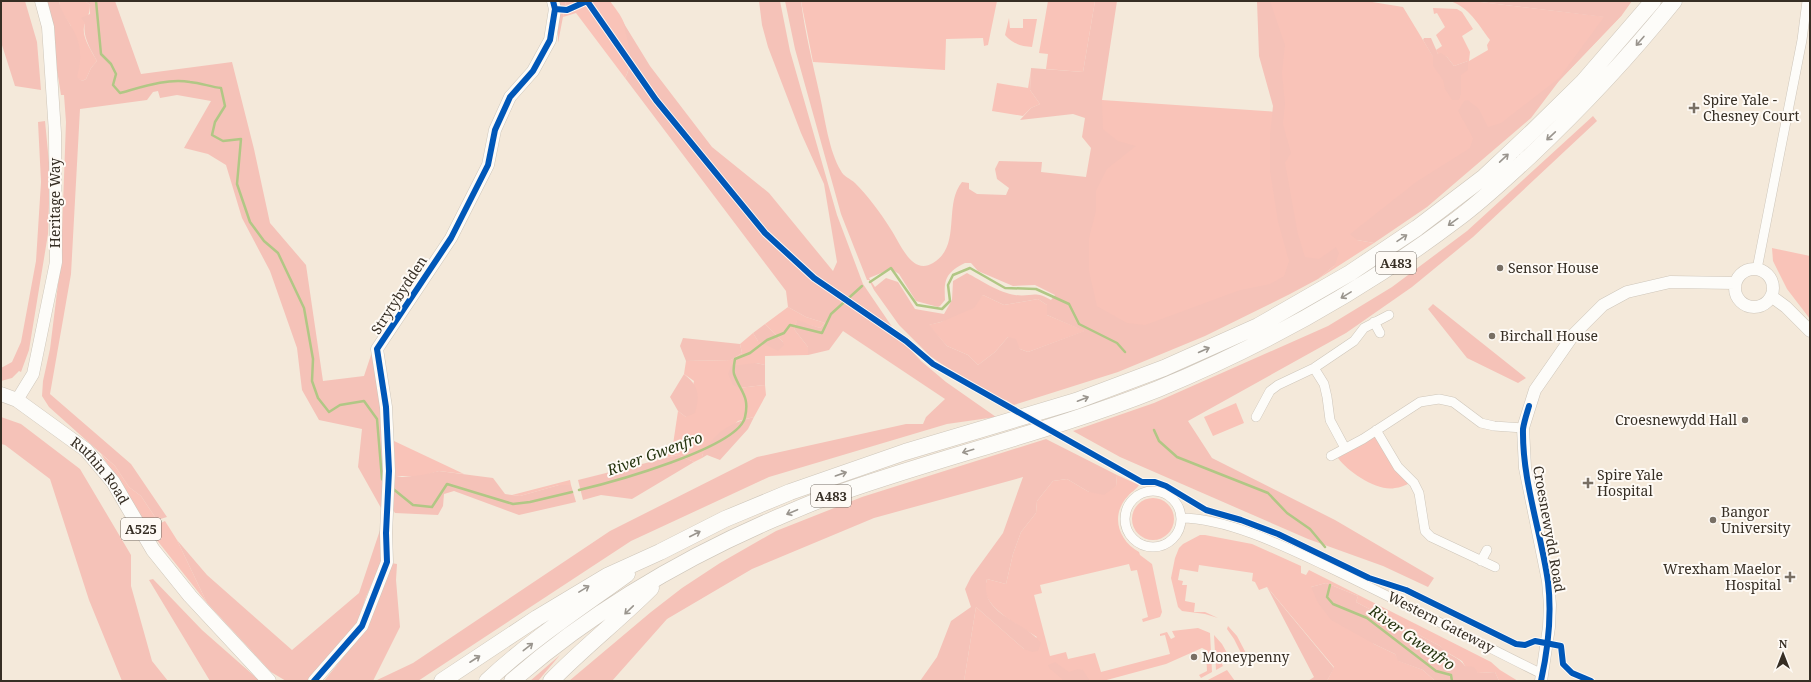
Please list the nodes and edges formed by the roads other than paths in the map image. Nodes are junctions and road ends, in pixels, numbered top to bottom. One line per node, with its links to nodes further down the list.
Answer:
1 (41, 1): 15 (street, Heritage Way)
2 (553, 1): 29 (street, Strytybydden)
3 (1807, 1): 6 (street)
4 (1650, 6): 23 (highway, A483, one-way to 4)
5 (1670, 6): 26 (highway, A483, one-way to 26)
6 (1757, 269): 7 (street); 8 (street)
7 (1735, 283): 8 (street); 17 (street, Croesnewydd Road)
8 (1771, 296): 11 (street)
9 (1389, 315): 10 (street)
10 (1374, 322): 12 (street); 13 (street)
11 (1810, 331)
12 (1380, 333)
13 (1314, 368): 16 (street); 19 (street)
14 (1, 394): 15 (main road, Ruthin Road / A525)
15 (17, 400): 28 (main road, Ruthin Road / A525)
16 (1256, 417)
17 (1523, 428): 18 (street); 27 (street, Croesnewydd Road)
18 (1376, 430): 19 (street); 24 (street)
19 (1345, 448): 20 (street)
20 (1331, 456)
21 (1181, 518): 21 (street); 27 (street, Western Gateway)
22 (1487, 550): 24 (street)
23 (660, 552): 30 (highway, one-way to 23); 31 (highway, A483, one-way to 23)
24 (1481, 561): 25 (street)
25 (1495, 567)
26 (667, 573): 32 (highway, A483); 33 (highway, A483, one-way to 33)
27 (1542, 677)
28 (269, 681)
29 (314, 681)
30 (442, 681)
31 (488, 681)
32 (512, 681)
33 (551, 681)

